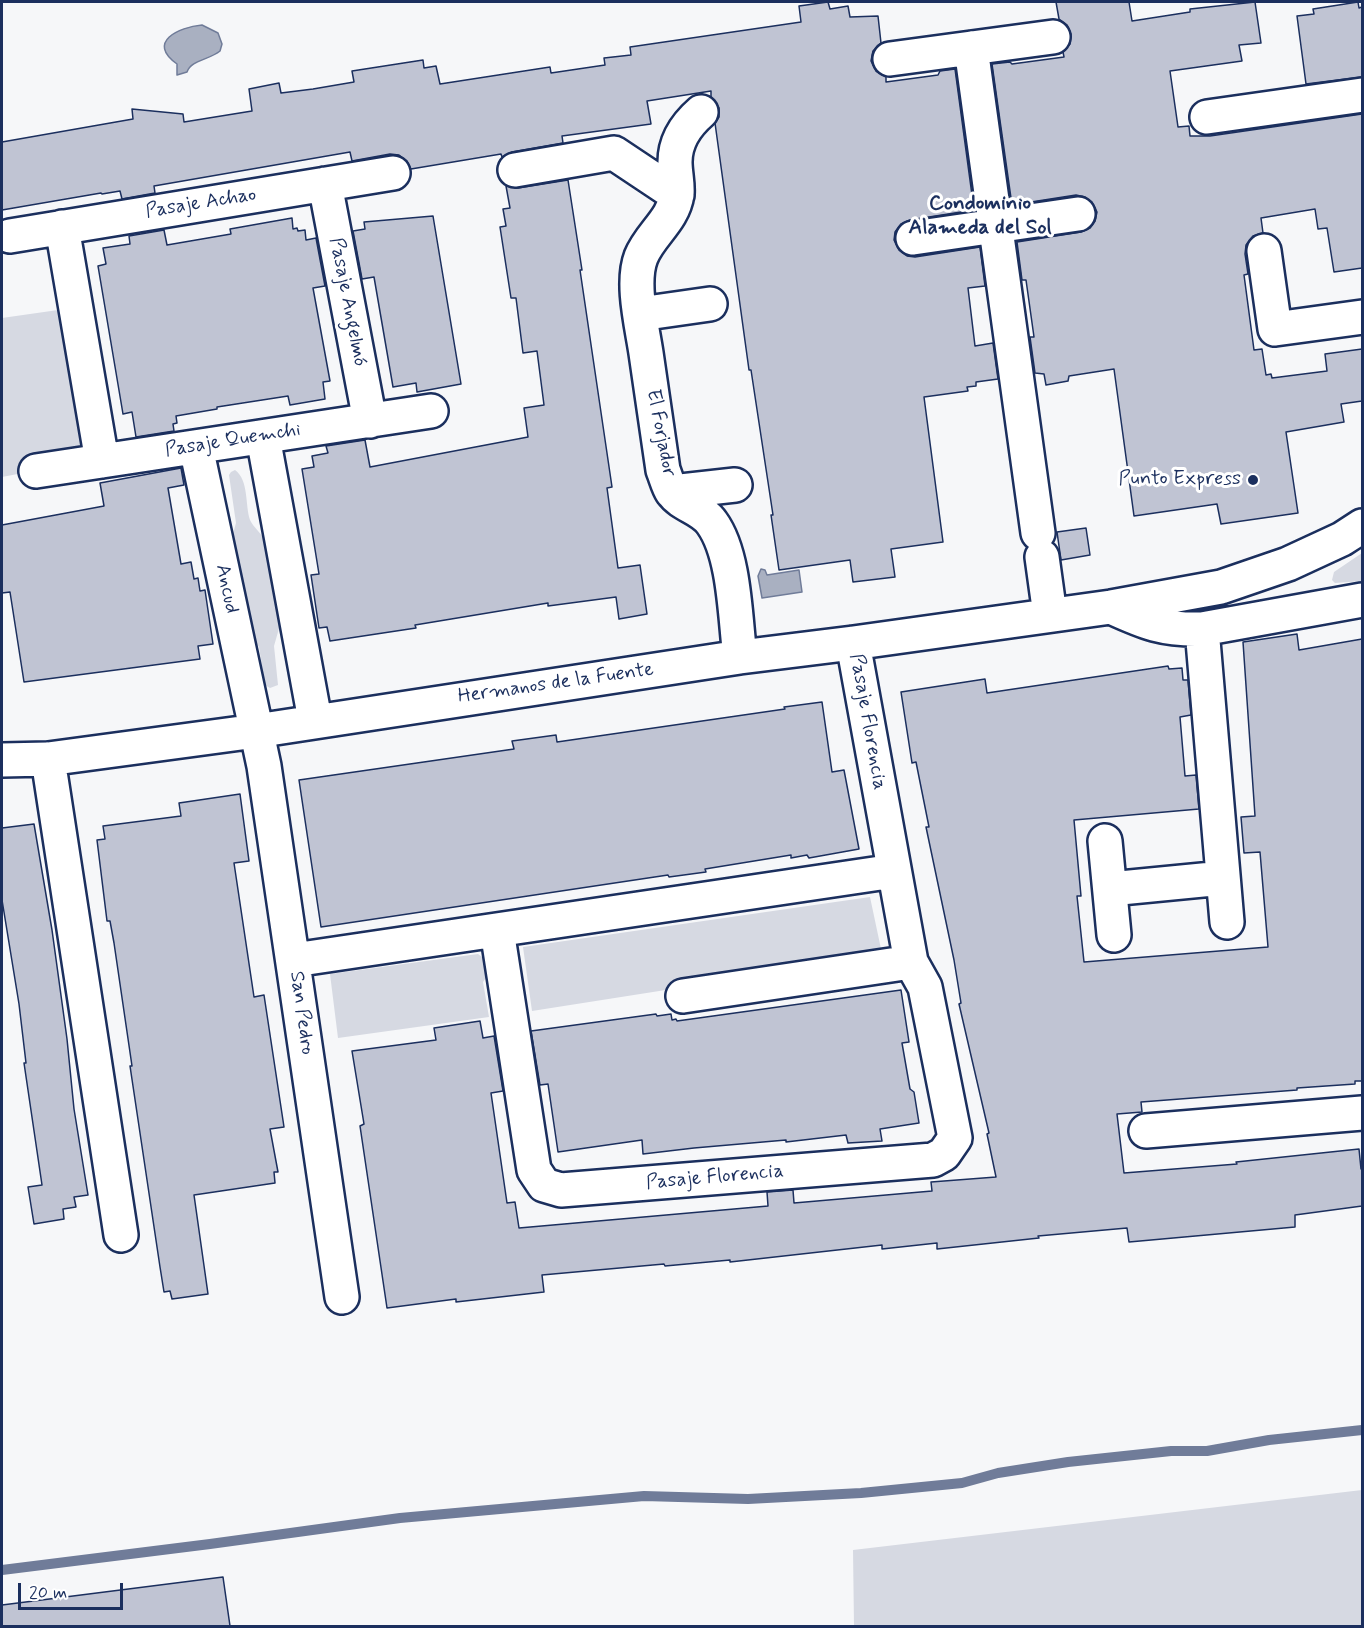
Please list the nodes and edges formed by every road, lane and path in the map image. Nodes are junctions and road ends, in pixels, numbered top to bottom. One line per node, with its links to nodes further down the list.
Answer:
1 (1053, 37): 2 (street)
2 (971, 48): 3 (street); 12 (street)
3 (890, 59)
4 (1362, 95): 6 (street)
5 (702, 112): 10 (street)
6 (1207, 117)
7 (516, 171): 10 (street)
8 (393, 173): 9 (street, Pasaje Achao)
9 (325, 184): 13 (street, Pasaje Achao); 21 (street, Pasaje Angelmó)
10 (677, 195): 18 (street, El Forjador)
11 (1078, 214): 12 (street)
12 (996, 226): 15 (street); 31 (street)
13 (62, 227): 14 (street, Pasaje Achao); 24 (street)
14 (10, 236)
15 (913, 238)
16 (1264, 251): 19 (street)
17 (710, 304): 18 (street)
18 (640, 314): 27 (street, El Forjador)
19 (1362, 317)
20 (431, 411): 21 (street, Pasaje Quemchi)
21 (370, 421): 22 (street, Pasaje Quemchi)
22 (263, 437): 23 (street, Pasaje Quemchi); 35 (street)
23 (196, 447): 24 (street, Pasaje Quemchi); 36 (street, Ancud)
24 (102, 461): 25 (street, Pasaje Quemchi)
25 (36, 471)
26 (735, 485): 27 (street)
27 (672, 492): 34 (street, El Forjador)
28 (1362, 526): 30 (street, Hermanos de la Fuente)
29 (1362, 600): 32 (street)
30 (1111, 607): 31 (street, Hermanos de la Fuente); 32 (street)
31 (1050, 615): 33 (street, Hermanos de la Fuente)
32 (1202, 629): 41 (street)
33 (853, 644): 34 (street, Hermanos de la Fuente); 40 (street, Pasaje Florencia)
34 (740, 657): 35 (street, Hermanos de la Fuente)
35 (315, 720): 36 (street, Hermanos de la Fuente)
36 (255, 731): 37 (street, Hermanos de la Fuente); 46 (street, San Pedro)
37 (48, 759): 38 (street, Hermanos de la Fuente); 51 (street)
38 (2, 760)
39 (1105, 841): 42 (street)
40 (894, 871): 44 (street); 47 (street, Pasaje Florencia)
41 (1223, 878): 42 (street); 43 (street)
42 (1110, 889): 45 (street)
43 (1227, 922)
44 (497, 930): 46 (street); 47 (street, Pasaje Florencia)
45 (1114, 936)
46 (294, 960): 52 (street, San Pedro)
47 (911, 962): 48 (street)
48 (683, 996)
49 (1362, 1113): 50 (street)
50 (1146, 1131)
51 (121, 1235)
52 (342, 1297)

